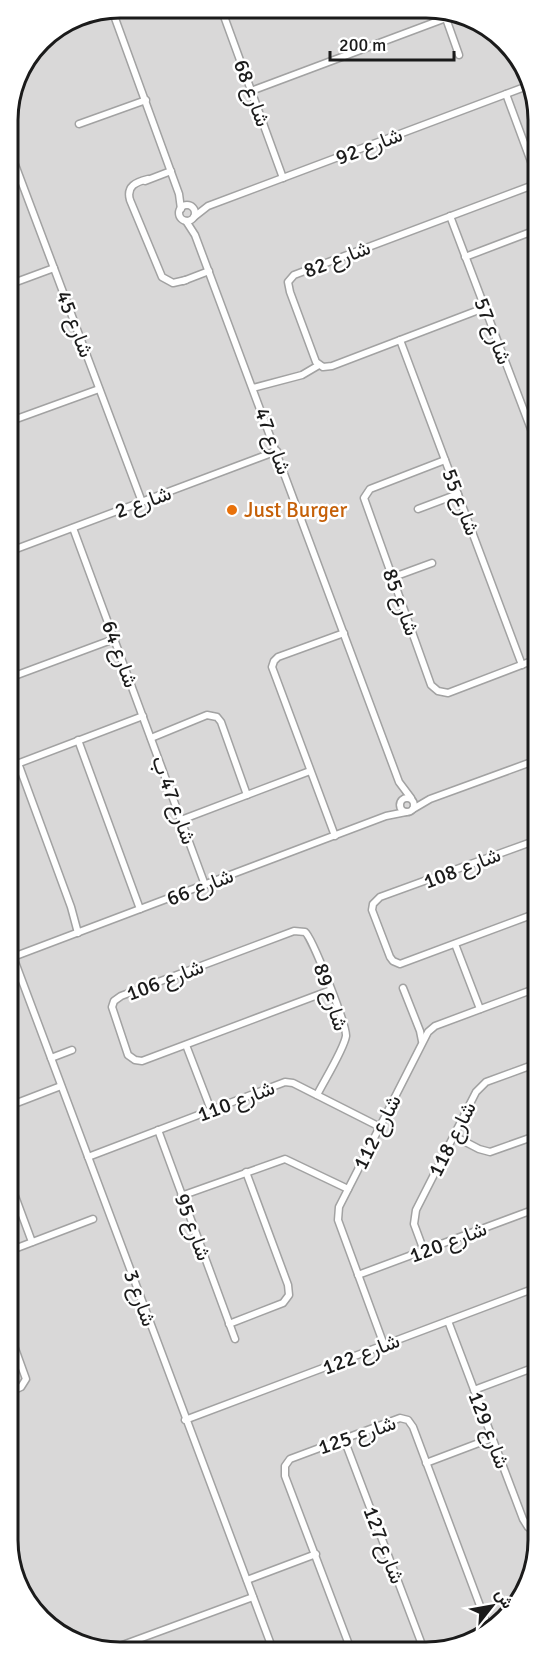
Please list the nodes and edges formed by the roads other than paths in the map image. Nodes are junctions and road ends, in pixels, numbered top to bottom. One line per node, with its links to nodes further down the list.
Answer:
1 (115, 18): 9 (street)
2 (225, 18): 7 (street, شارع 68)
3 (442, 20): 7 (street)
4 (447, 20): 5 (street)
5 (459, 55)
6 (523, 88): 8 (street, شارع 92)
7 (251, 91): 14 (street, شارع 68)
8 (506, 94): 11 (street); 14 (street, شارع 92)
9 (146, 100): 10 (street); 12 (street)
10 (79, 124)
11 (528, 154)
12 (171, 171): 16 (street); 27 (street)
13 (18, 175): 26 (street, شارع 45)
14 (283, 178): 17 (street, شارع 92)
15 (528, 187): 20 (street, شارع 82)
16 (179, 194): 18 (street); 19 (street)
17 (208, 206): 18 (street, شارع 92); 21 (street, شارع 92)
18 (191, 207): 19 (street); 21 (street)
19 (181, 209): 22 (street)
20 (450, 216): 25 (street, شارع 57); 31 (street, شارع 82)
21 (194, 217): 22 (street); 24 (street, شارع 47)
22 (186, 221): 24 (street, شارع 47)
23 (528, 233): 25 (street)
24 (195, 235): 27 (street, شارع 47)
25 (465, 257): 29 (street, شارع 57)
26 (54, 268): 28 (street); 33 (street, شارع 45)
27 (209, 271): 32 (street, شارع 47)
28 (18, 281)
29 (484, 308): 30 (street); 35 (street, شارع 57)
30 (400, 340): 31 (street); 37 (street, شارع 55)
31 (319, 365): 32 (street)
32 (253, 388): 36 (street, شارع 47)
33 (99, 389): 34 (street); 39 (street, شارع 45)
34 (18, 418)
35 (528, 422)
36 (277, 452): 39 (street, شارع 2); 45 (street, شارع 47)
37 (445, 460): 38 (street, شارع 55); 44 (street, شارع 85)
38 (458, 494): 40 (street); 48 (street, شارع 55)
39 (142, 502): 41 (street, شارع 2)
40 (418, 509)
41 (72, 528): 42 (street, شارع 2); 46 (street, شارع 64)
42 (18, 548)
43 (432, 563): 44 (street)
44 (392, 578): 48 (street, شارع 85)
45 (344, 633): 55 (street); 56 (street, شارع 47)
46 (114, 639): 49 (street); 50 (street, شارع 64)
47 (528, 663): 48 (street, شارع 85)
48 (522, 665)
49 (18, 675)
50 (143, 716): 51 (street, شارع 47 ب); 52 (street, شارع 64)
51 (151, 738): 57 (street); 64 (street, شارع 47 ب)
52 (78, 740): 53 (street, شارع 64); 68 (street)
53 (18, 763): 71 (street)
54 (528, 763): 59 (street)
55 (310, 771): 57 (street); 65 (street)
56 (399, 782): 58 (street, شارع 47); 60 (street, شارع 47)
57 (247, 795): 64 (street)
58 (411, 798): 59 (street); 60 (street); 61 (street)
59 (430, 800): 61 (street)
60 (400, 802): 62 (street); 63 (street, شارع 66)
61 (413, 809): 62 (street)
62 (406, 812): 63 (street, شارع 66)
63 (386, 816): 65 (street, شارع 66)
64 (181, 820): 67 (street, شارع 47 ب)
65 (334, 836): 67 (street, شارع 66)
66 (528, 843): 72 (street, شارع 108)
67 (205, 885): 68 (street, شارع 66)
68 (140, 909): 71 (street, شارع 66)
69 (528, 916): 72 (street, شارع 108)
70 (305, 932): 76 (street, شارع 89); 82 (street, شارع 106)
71 (78, 933): 73 (street, شارع 66)
72 (455, 944): 78 (street)
73 (18, 955)
74 (18, 970): 84 (street, شارع 3)
75 (403, 988): 79 (street)
76 (331, 990): 82 (street, شارع 106); 87 (street, شارع 89)
77 (528, 991): 78 (street)
78 (480, 1009): 80 (street)
79 (418, 1025): 80 (street); 81 (street)
80 (432, 1028): 81 (street, شارع 112)
81 (422, 1043): 90 (street, شارع 112)
82 (186, 1045): 89 (street)
83 (72, 1050): 84 (street)
84 (51, 1058): 86 (street, شارع 3)
85 (528, 1066): 92 (street, شارع 118)
86 (61, 1086): 88 (street); 94 (street, شارع 3)
87 (317, 1095): 89 (street, شارع 110); 90 (street, شارع 110)
88 (18, 1103)
89 (211, 1110): 91 (street, شارع 110)
90 (380, 1126): 96 (street, شارع 112)
91 (158, 1130): 94 (street, شارع 110); 97 (street, شارع 95)
92 (453, 1136): 93 (street); 103 (street, شارع 118)
93 (528, 1139)
94 (88, 1157): 114 (street, شارع 3)
95 (246, 1172): 96 (street); 97 (street); 107 (street)
96 (348, 1189): 104 (street, شارع 112)
97 (181, 1196): 107 (street, شارع 95)
98 (18, 1204): 101 (street)
99 (528, 1212): 103 (street, شارع 120)
100 (93, 1220): 101 (street)
101 (32, 1242): 102 (street)
102 (18, 1247)
103 (424, 1251): 104 (street, شارع 120)
104 (358, 1275): 109 (street, شارع 112)
105 (528, 1291): 106 (street, شارع 122)
106 (448, 1321): 109 (street, شارع 122); 113 (street, شارع 129)
107 (229, 1324): 108 (street, شارع 95)
108 (235, 1339)
109 (384, 1345): 114 (street, شارع 122)
110 (18, 1356): 112 (street)
111 (528, 1370): 113 (street)
112 (18, 1388)
113 (474, 1390): 115 (street, شارع 129)
114 (185, 1420): 120 (street, شارع 3)
115 (492, 1438): 117 (street); 118 (street, شارع 129)
116 (344, 1439): 117 (street, شارع 125); 119 (street, شارع 125); 126 (street, شارع 127)
117 (426, 1463): 122 (street, شارع 125)
118 (528, 1527)
119 (316, 1554): 120 (street); 125 (street, شارع 125)
120 (247, 1580): 121 (street, شارع 3)
121 (253, 1597): 123 (street); 124 (street, شارع 3)
122 (486, 1622)
123 (131, 1642)
124 (270, 1642)
125 (348, 1642)
126 (421, 1642)

